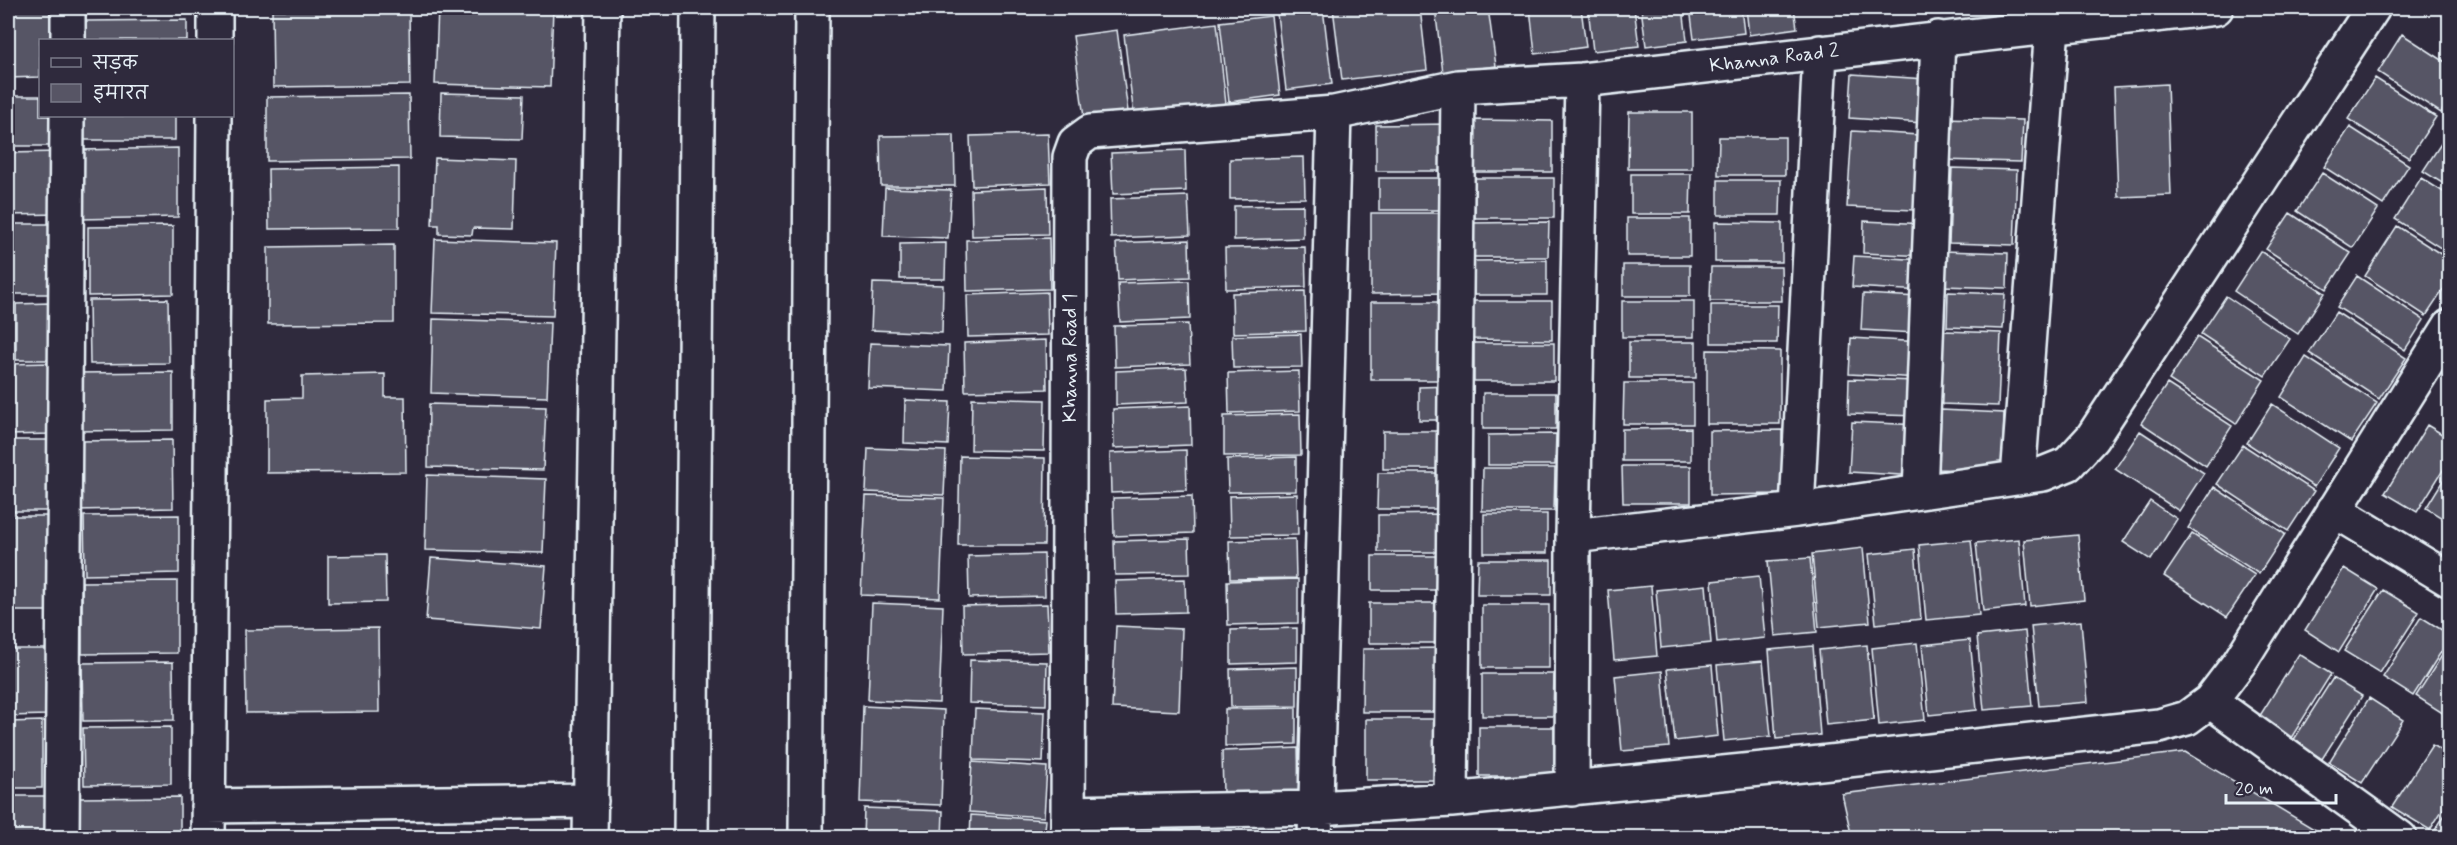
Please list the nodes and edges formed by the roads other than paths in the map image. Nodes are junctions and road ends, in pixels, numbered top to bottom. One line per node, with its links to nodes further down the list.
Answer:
1 (68, 8): 10 (street)
2 (215, 8): 11 (street)
3 (603, 8): 28 (street)
4 (698, 8): 34 (street)
5 (812, 8): 35 (street)
6 (2216, 8): 8 (street, Khanna Road 2)
7 (2373, 8): 19 (street)
8 (2052, 27): 9 (street, Khanna Road 2); 19 (street)
9 (1938, 38): 12 (street, Khanna Road 2); 20 (street)
10 (68, 39)
11 (215, 39)
12 (1820, 52): 13 (street, Khanna Road 2); 21 (street)
13 (1582, 80): 14 (street, Khanna Road 2); 23 (street)
14 (1458, 87): 15 (street, Khanna Road 2); 27 (street)
15 (1334, 113): 30 (street); 31 (street, Khanna Road 1)
16 (67, 117): 32 (street)
17 (214, 117): 29 (street)
18 (2450, 326): 22 (street)
19 (2018, 478): 20 (street)
20 (1920, 492): 21 (street)
21 (1797, 510): 23 (street)
22 (2334, 510): 24 (street); 25 (street)
23 (1573, 536): 26 (street)
24 (2450, 580)
25 (2210, 701): 26 (street); 36 (street)
26 (1572, 789): 27 (street)
27 (1451, 800): 30 (street)
28 (591, 801): 29 (street); 33 (street)
29 (208, 822)
30 (1316, 823): 31 (street)
31 (1068, 825)
32 (62, 837)
33 (590, 837)
34 (691, 837)
35 (806, 837)
36 (2400, 837)

